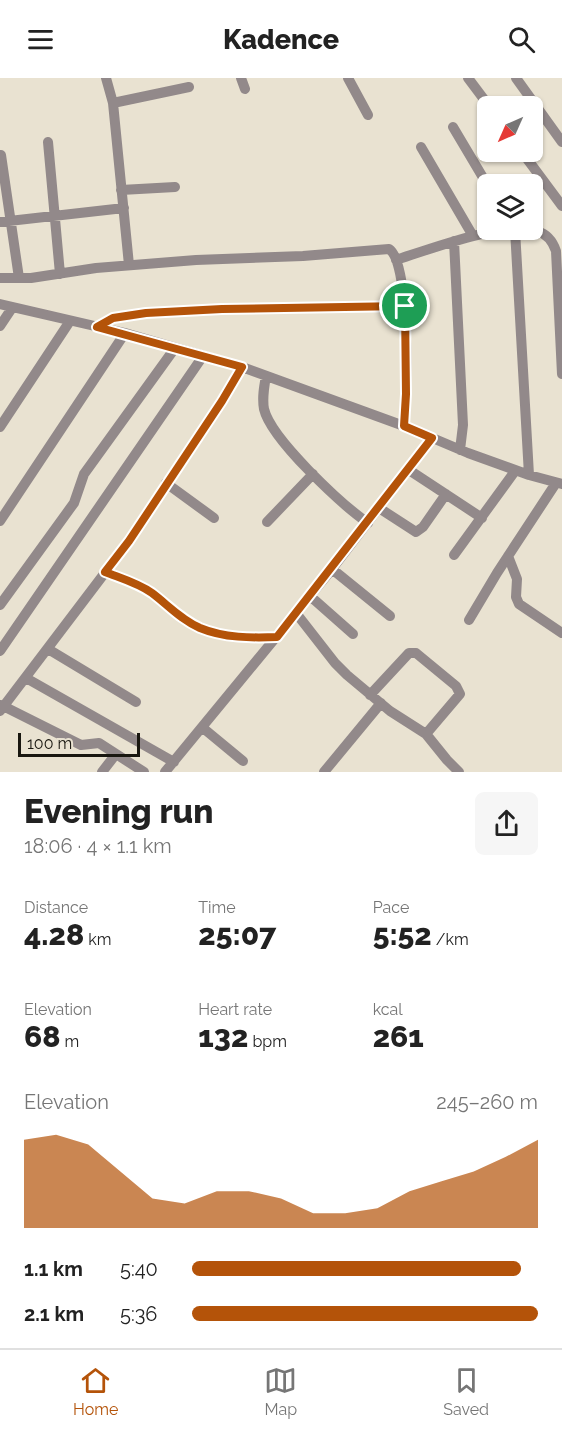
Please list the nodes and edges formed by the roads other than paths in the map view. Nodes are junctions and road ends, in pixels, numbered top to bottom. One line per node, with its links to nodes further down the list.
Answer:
1 (106, 78): 7 (street)
2 (348, 78): 8 (street)
3 (468, 78): 6 (street)
4 (516, 78): 11 (street)
5 (189, 87): 7 (street)
6 (482, 96)
7 (113, 104): 17 (street)
8 (368, 115)
9 (453, 127): 15 (street)
10 (48, 142): 20 (street)
11 (562, 142)
12 (421, 147): 24 (street)
13 (2, 155): 21 (street)
14 (529, 162): 18 (street)
15 (481, 174)
16 (175, 187): 17 (street)
17 (122, 190): 19 (street)
18 (562, 206)
19 (124, 208): 20 (street); 29 (street)
20 (55, 216): 21 (street); 30 (street)
21 (6, 222): 32 (street)
22 (477, 235): 24 (street)
23 (543, 235): 27 (street)
24 (473, 236): 26 (street)
25 (512, 240): 52 (street)
26 (454, 242): 28 (street); 48 (street)
27 (558, 242): 43 (street)
28 (396, 260): 29 (street); 34 (street)
29 (129, 265): 30 (street)
30 (60, 274): 32 (street)
31 (0, 278): 32 (street)
32 (19, 278)
33 (0, 304): 35 (street)
34 (405, 306): 38 (street); 45 (street)
35 (12, 308): 36 (street); 37 (street)
36 (70, 321): 38 (street); 46 (street)
37 (0, 326)
38 (97, 327): 39 (street)
39 (125, 333): 40 (street); 59 (street)
40 (175, 348): 41 (street); 67 (street)
41 (203, 356): 42 (street); 75 (street)
42 (242, 367): 44 (street); 53 (street)
43 (562, 374)
44 (266, 376): 45 (street); 51 (street)
45 (404, 426): 47 (street)
46 (0, 428)
47 (432, 438): 48 (street); 49 (street)
48 (460, 450): 50 (street)
49 (409, 470): 55 (street); 56 (street)
50 (515, 471): 52 (street); 58 (street)
51 (313, 474): 60 (street); 61 (street)
52 (529, 476): 54 (street)
53 (166, 483): 57 (street); 65 (street)
54 (559, 483): 63 (street)
55 (446, 494): 56 (street); 58 (street)
56 (379, 508): 61 (street)
57 (214, 518)
58 (482, 518): 62 (street)
59 (0, 521)
60 (267, 522)
61 (368, 523): 64 (street)
62 (454, 555)
63 (508, 556): 70 (street); 71 (street)
64 (332, 569): 66 (street); 69 (street)
65 (105, 572): 73 (street); 74 (street)
66 (310, 596): 68 (street); 72 (street)
67 (0, 605)
68 (296, 613): 73 (street); 77 (street)
69 (390, 616)
70 (470, 620)
71 (562, 633)
72 (353, 634)
73 (277, 637): 81 (street)
74 (48, 649): 76 (street); 78 (street)
75 (0, 651)
76 (27, 678): 80 (street); 85 (street)
77 (370, 694): 79 (street); 82 (street)
78 (136, 702)
79 (381, 703): 82 (street); 89 (street)
80 (2, 708): 83 (street)
81 (203, 728): 84 (street); 85 (street)
82 (426, 734): 90 (street)
83 (116, 754): 86 (street); 87 (street)
84 (243, 761)
85 (174, 762): 88 (street)
86 (102, 772)
87 (144, 772)
88 (165, 772)
89 (324, 772)
90 (459, 772)

